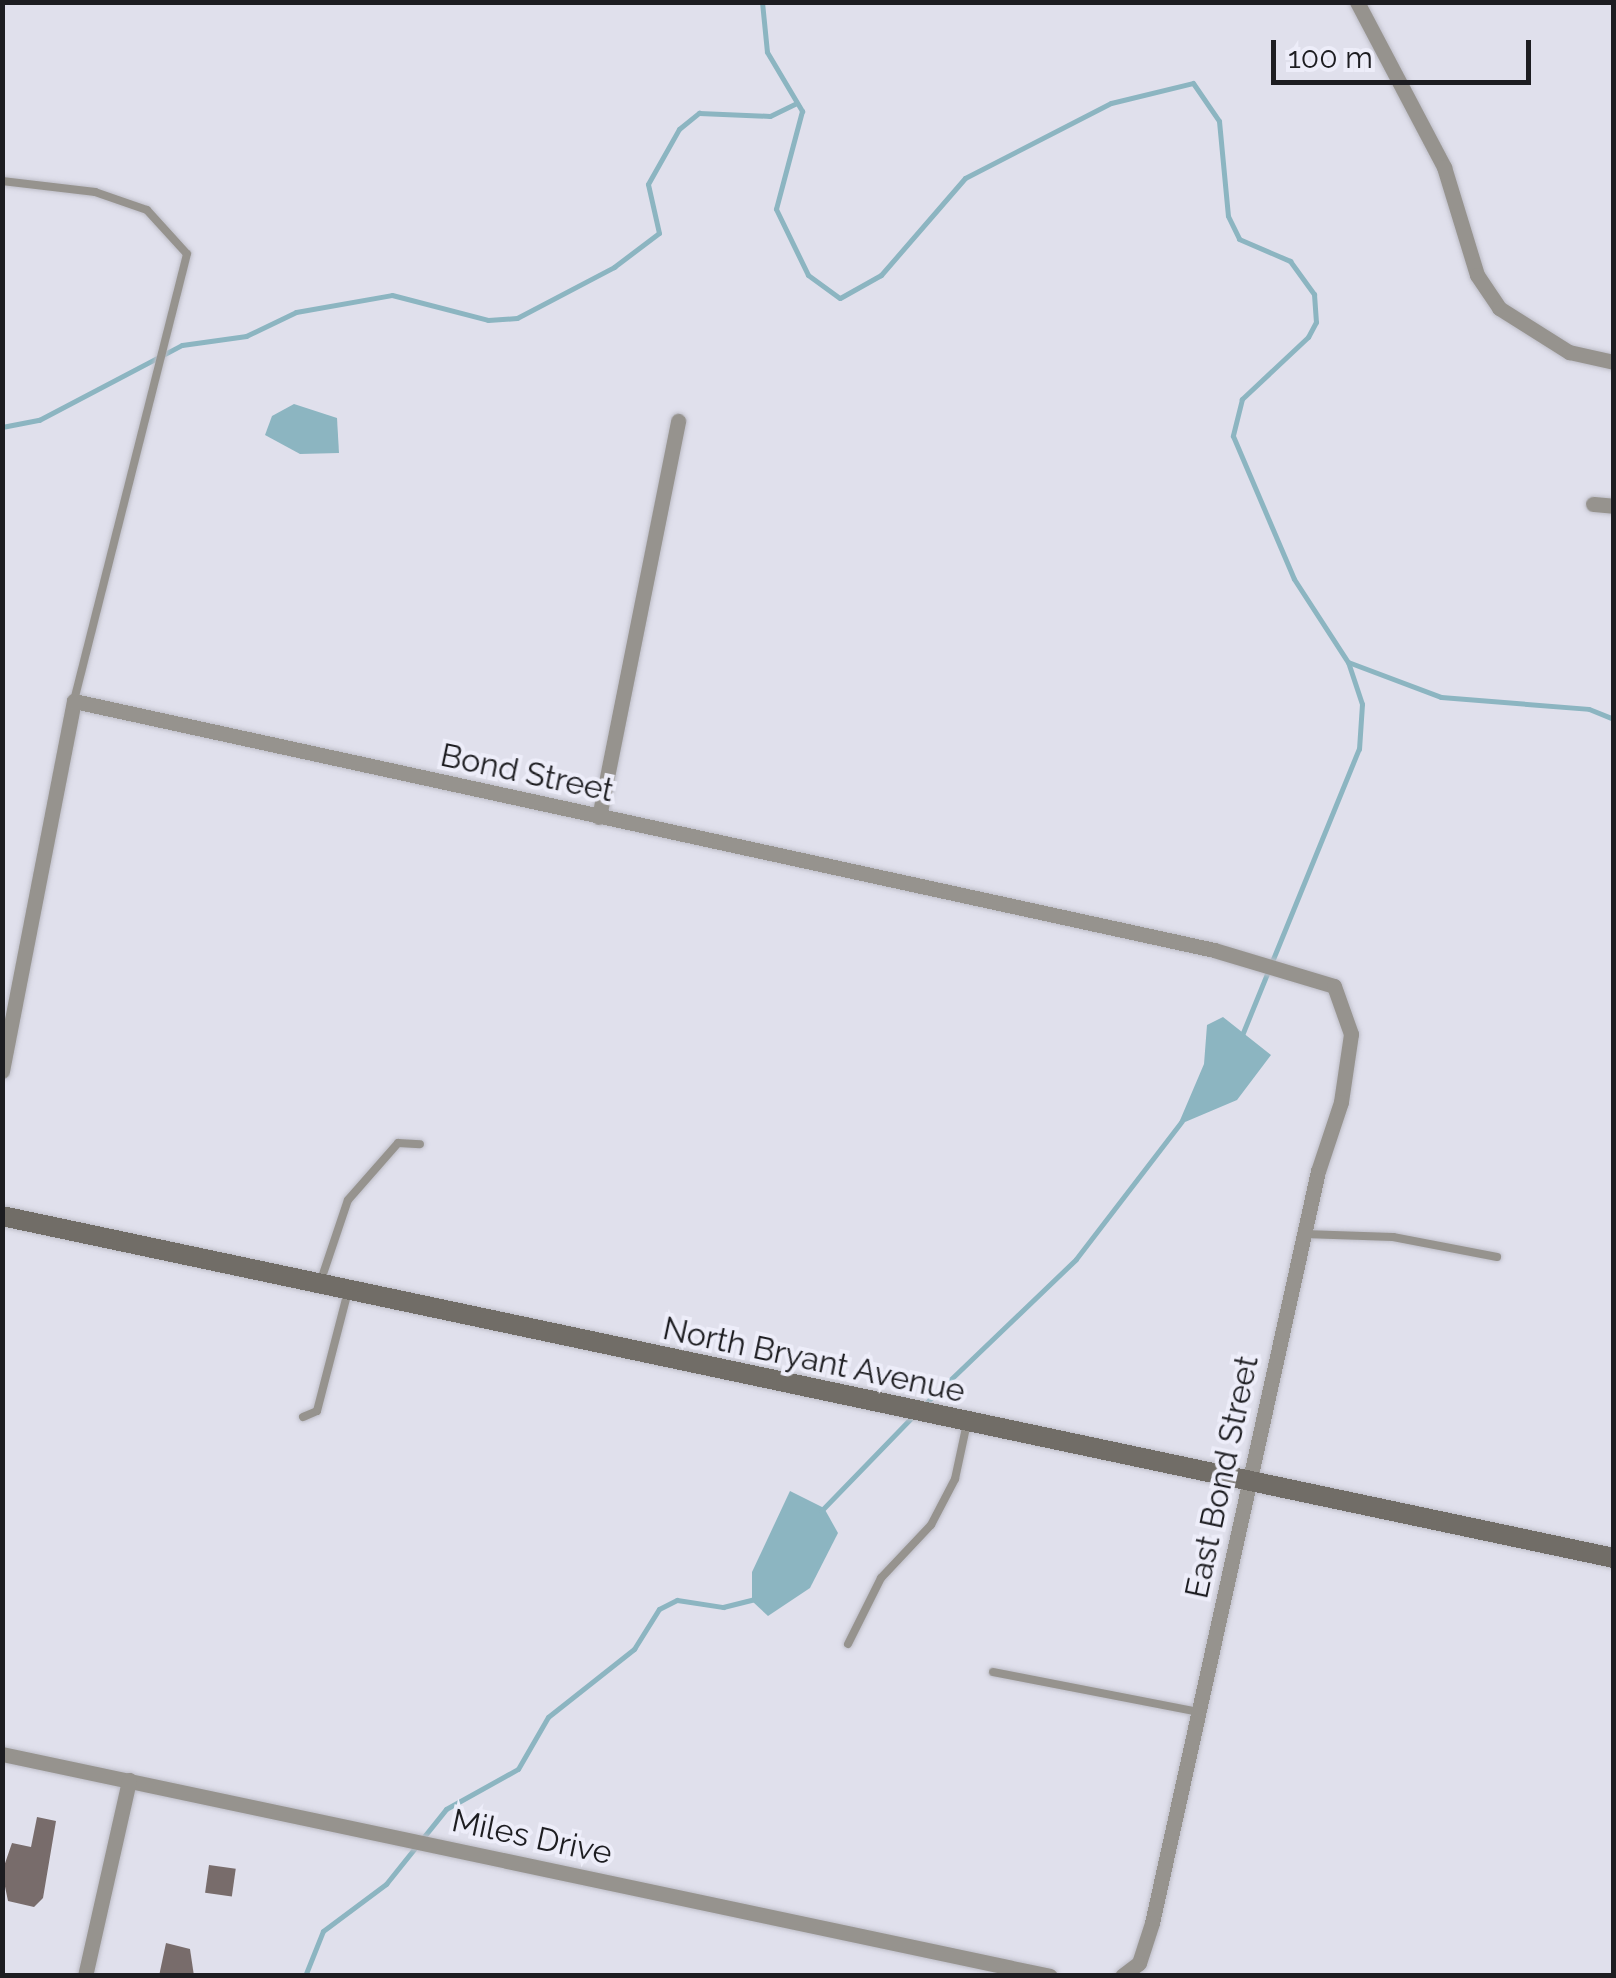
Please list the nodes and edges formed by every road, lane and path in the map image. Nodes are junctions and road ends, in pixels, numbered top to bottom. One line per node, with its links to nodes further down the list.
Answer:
1 (1357, 2): 3 (street)
2 (2, 180): 7 (lane)
3 (1614, 362)
4 (678, 421): 8 (street)
5 (1593, 504): 6 (street)
6 (1614, 506)
7 (74, 701): 8 (street, Bond Street); 10 (street)
8 (599, 817): 9 (street, Bond Street)
9 (1334, 986): 13 (street, East Bond Street)
10 (2, 1071)
11 (420, 1144): 15 (lane)
12 (2, 1216): 15 (street, North Bryant Avenue)
13 (1304, 1234): 14 (lane); 19 (street, East Bond Street)
14 (1497, 1256)
15 (320, 1284): 16 (street, North Bryant Avenue)
16 (348, 1291): 17 (lane); 18 (street, North Bryant Avenue)
17 (304, 1418)
18 (967, 1423): 19 (street, North Bryant Avenue); 21 (lane)
19 (1249, 1484): 20 (street, North Bryant Avenue); 23 (street, East Bond Street)
20 (1614, 1558)
21 (848, 1644)
22 (993, 1672): 23 (lane)
23 (1198, 1712): 28 (street, East Bond Street)
24 (2, 1754): 25 (street, Miles Drive)
25 (129, 1780): 26 (street); 27 (street, Miles Drive)
26 (85, 1976)
27 (1050, 1976)
28 (1122, 1976)

